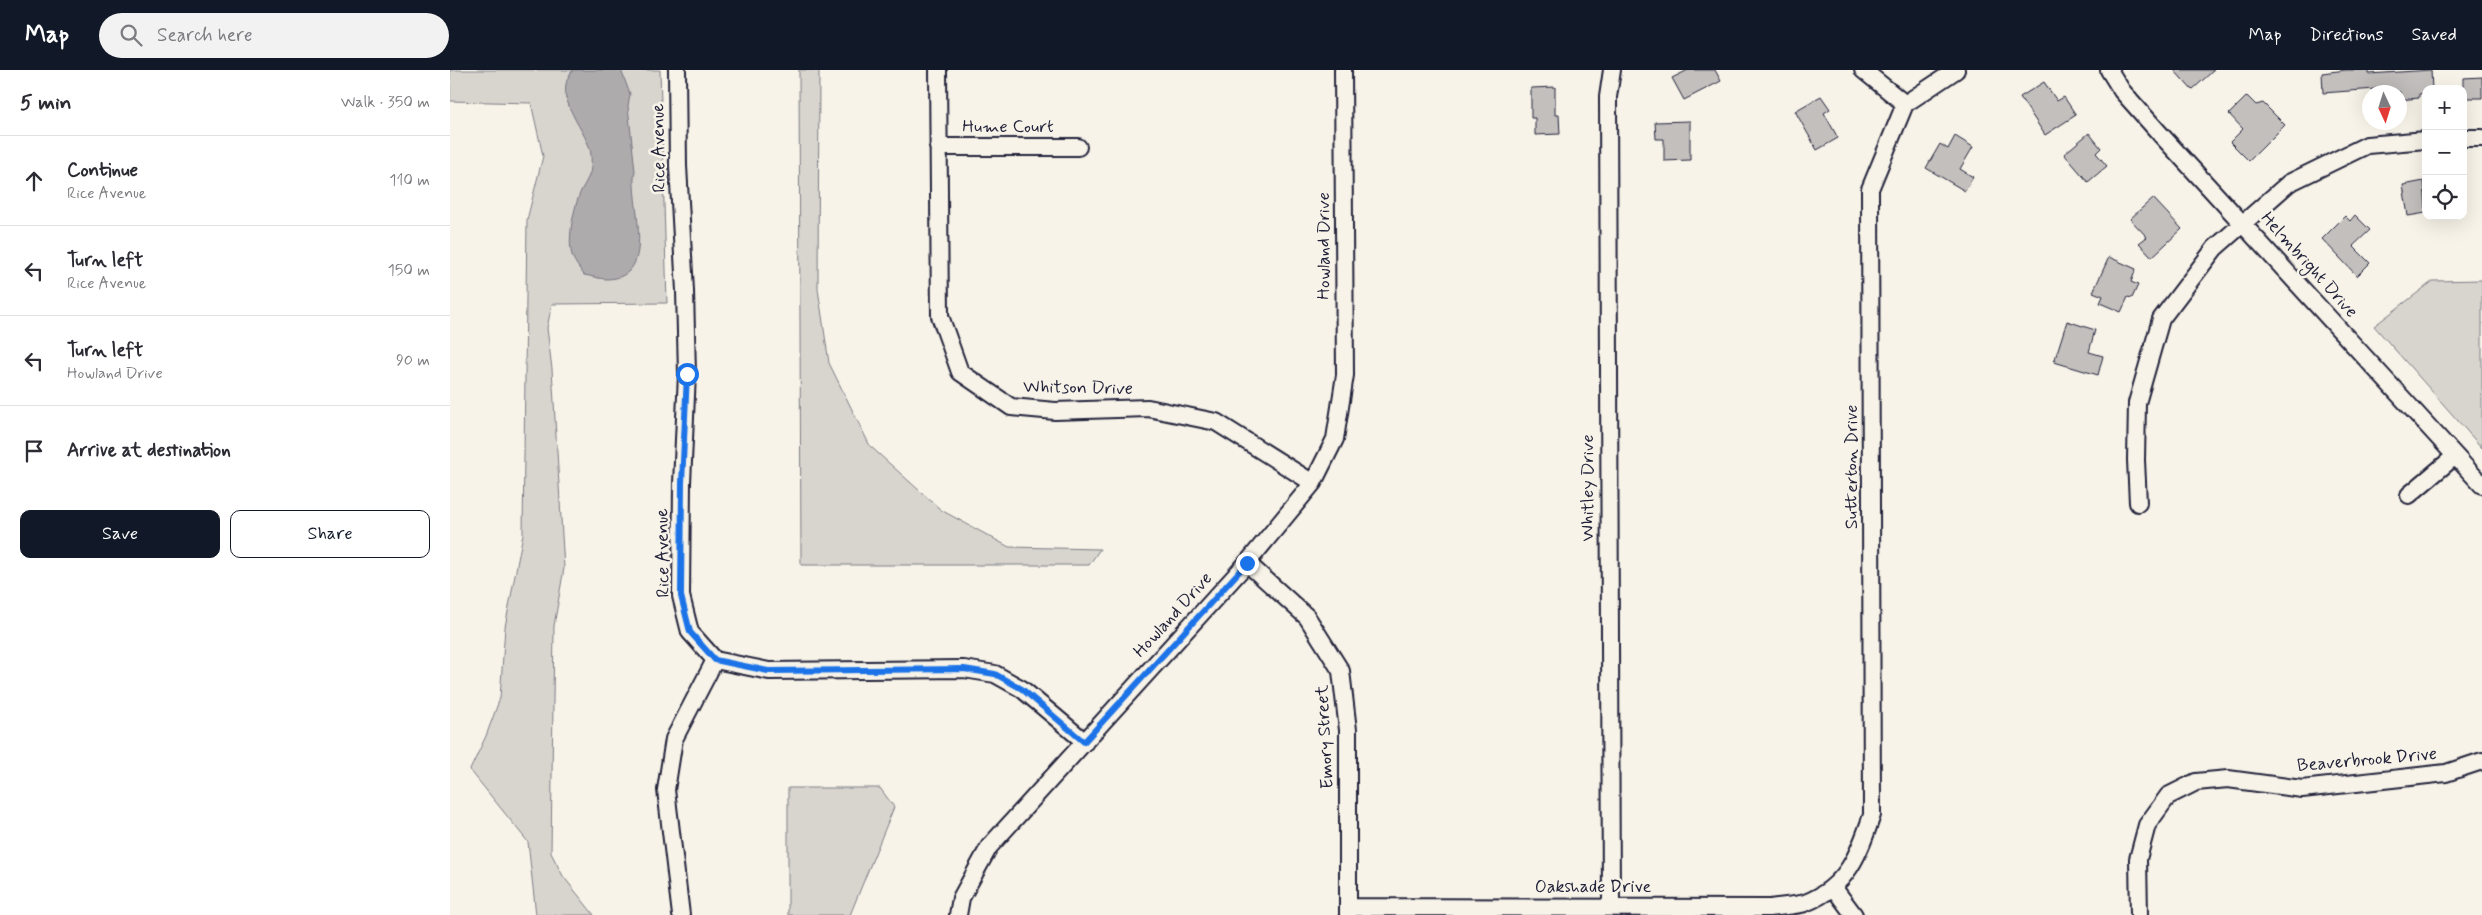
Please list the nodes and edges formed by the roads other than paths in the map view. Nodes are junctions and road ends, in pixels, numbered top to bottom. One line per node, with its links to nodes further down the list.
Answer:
1 (677, 70): 21 (street, Rice Avenue)
2 (938, 70): 12 (street, Whitson Drive)
3 (1343, 70): 16 (street, Howland Drive)
4 (1612, 70): 25 (street, Whitley Drive)
5 (1863, 70): 8 (street)
6 (1956, 70): 8 (street)
7 (2110, 70): 14 (street, Helmbright Drive)
8 (1905, 104): 24 (street, Sutterton Drive)
9 (2467, 138): 10 (street)
10 (2482, 138)
11 (2422, 140): 14 (street)
12 (938, 147): 13 (street, Hume Court); 16 (street, Whitson Drive)
13 (1078, 147)
14 (2243, 223): 15 (street, Helmbright Drive); 19 (street)
15 (2456, 456): 17 (street, Helmbright Drive); 18 (street)
16 (1313, 483): 20 (street, Howland Drive)
17 (2482, 485)
18 (2409, 495)
19 (2138, 503)
20 (1247, 563): 22 (street, Howland Drive); 26 (street, Emory Street)
21 (715, 660): 22 (street); 27 (street)
22 (1084, 742): 28 (street, Howland Drive)
23 (2482, 761): 30 (street, Beaverbrook Drive)
24 (1834, 887): 25 (street, Oakshade Drive); 29 (street)
25 (1611, 907): 26 (street, Oakshade Drive)
26 (1348, 911)
27 (681, 915)
28 (958, 915)
29 (1854, 915)
30 (2139, 915)

